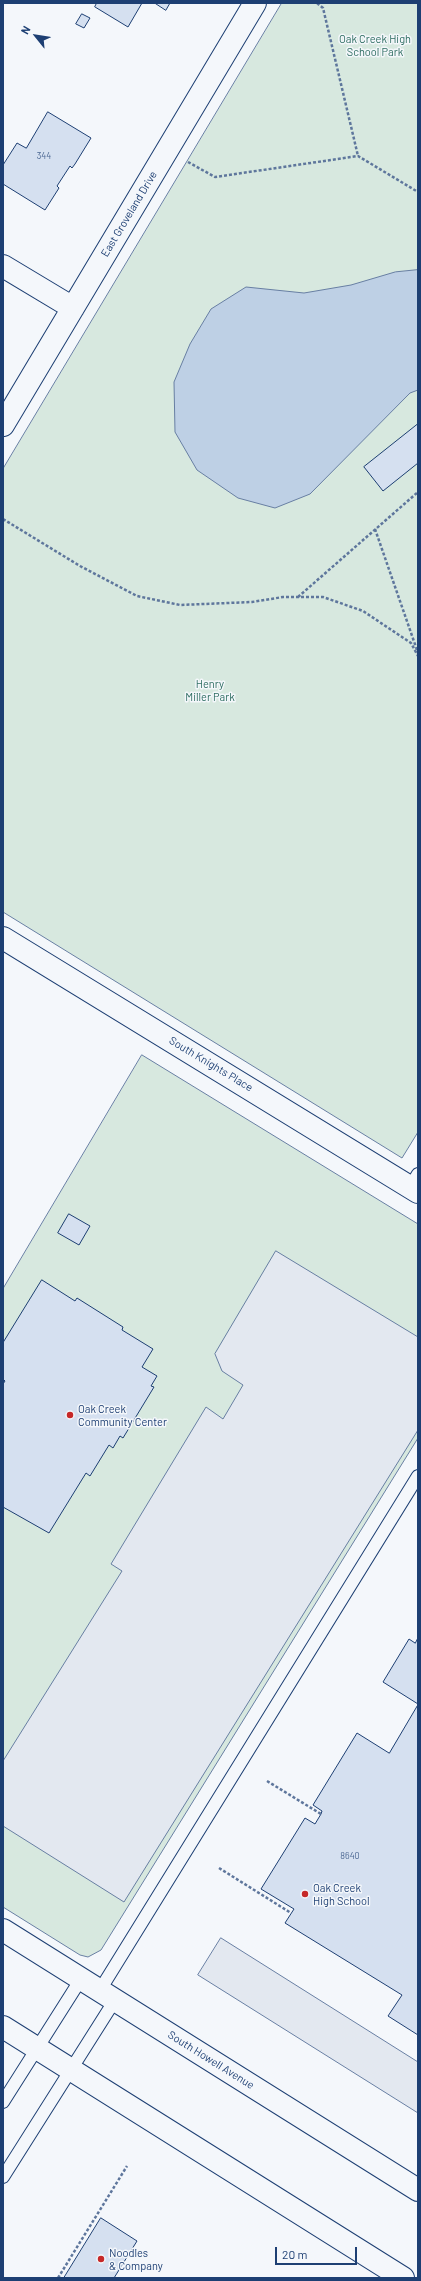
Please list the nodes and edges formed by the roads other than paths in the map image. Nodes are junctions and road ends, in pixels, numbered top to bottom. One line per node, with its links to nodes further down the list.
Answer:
1 (255, 3): 3 (street, East Groveland Drive)
2 (3, 266): 3 (street)
3 (73, 308): 4 (street, East Groveland Drive)
4 (3, 425)
5 (3, 938): 6 (street, South Knights Place)
6 (415, 1184)
7 (418, 1476): 10 (lane)
8 (3, 1930): 9 (street, South Howell Avenue)
9 (81, 1978): 10 (street, South Howell Avenue); 12 (lane)
10 (108, 1995): 13 (lane); 16 (street, South Howell Avenue)
11 (3, 2027): 12 (street)
12 (37, 2048): 13 (street); 14 (lane)
13 (71, 2070): 15 (lane); 17 (street)
14 (3, 2102)
15 (3, 2177)
16 (418, 2190)
17 (392, 2275)

